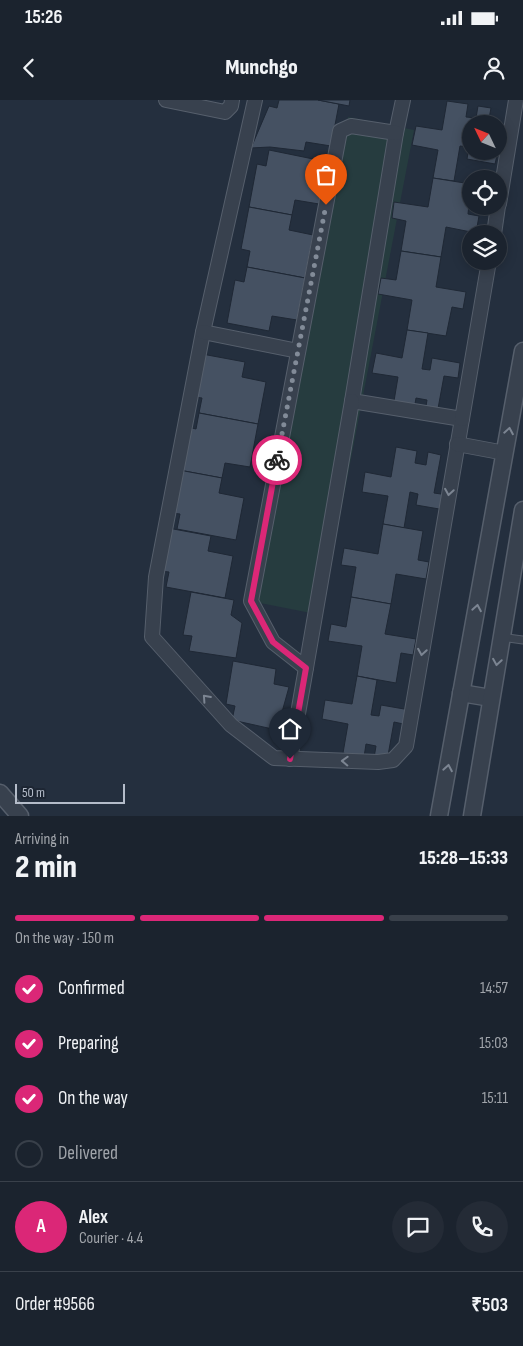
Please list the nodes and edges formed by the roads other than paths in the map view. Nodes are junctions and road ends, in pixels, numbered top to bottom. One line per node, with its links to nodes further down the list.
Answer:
1 (166, 100): 2 (street)
2 (232, 100)
3 (255, 100): 9 (street)
4 (403, 100): 6 (street)
5 (516, 100): 7 (street)
6 (396, 133): 10 (street); 12 (street)
7 (505, 170)
8 (487, 270): 13 (street)
9 (204, 332): 10 (street); 22 (street, one-way to 9)
10 (298, 351): 19 (street)
11 (523, 352): 15 (street, one-way to 11)
12 (352, 401): 13 (street); 19 (street)
13 (462, 419): 14 (street)
14 (457, 444): 15 (street); 22 (street, one-way to 22)
15 (505, 453): 20 (street, one-way to 15)
16 (523, 510): 17 (street)
17 (501, 637): 18 (lane); 21 (street, one-way to 21)
18 (523, 640)
19 (306, 668): 22 (street)
20 (461, 693): 21 (street); 25 (street, one-way to 20)
21 (491, 698): 26 (street)
22 (290, 759)
23 (0, 793): 24 (street)
24 (20, 816)
25 (439, 816)
26 (472, 816)

